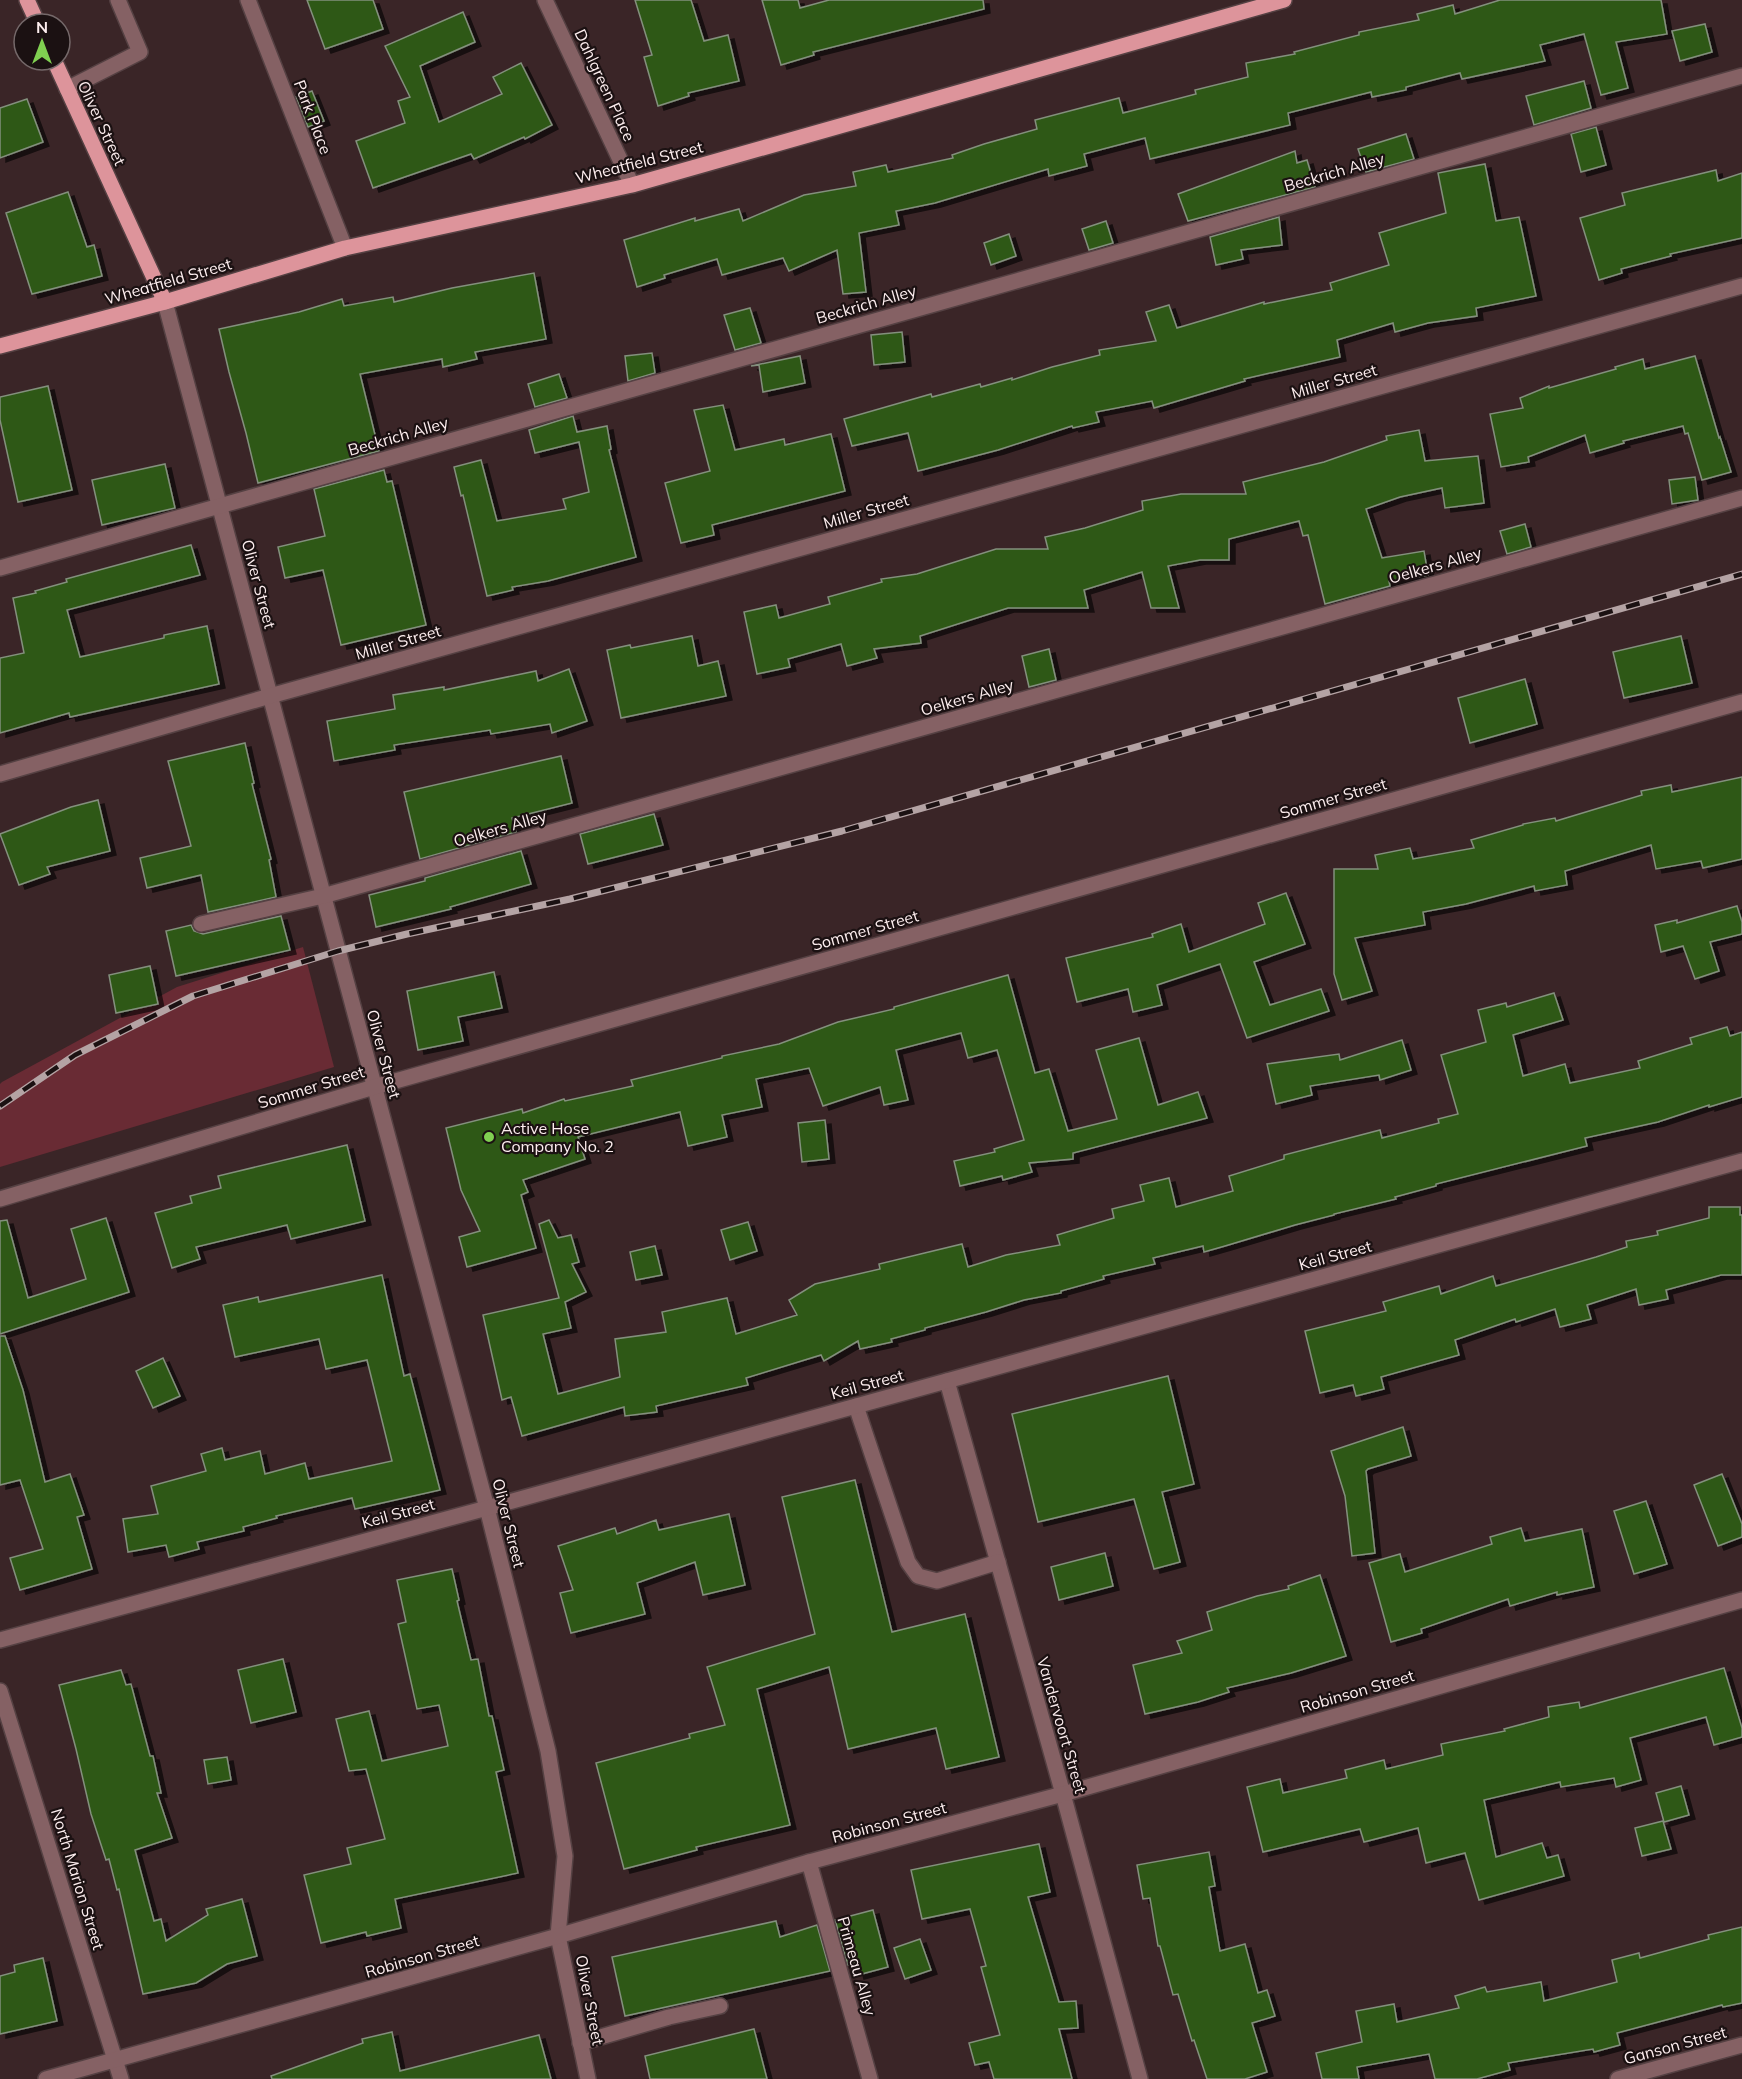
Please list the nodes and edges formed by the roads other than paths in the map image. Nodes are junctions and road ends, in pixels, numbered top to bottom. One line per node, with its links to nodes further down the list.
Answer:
1 (118, 0): 7 (street)
2 (248, 0): 9 (street, Park Place)
3 (545, 0): 8 (street, Dahlgreen Place)
4 (1284, 0): 8 (main road, Wheatfield Street)
5 (59, 72): 7 (main road, Oliver Street)
6 (1742, 76): 14 (street, Beckrich Alley)
7 (66, 89): 11 (main road, Oliver Street)
8 (632, 185): 9 (main road, Wheatfield Street)
9 (345, 248): 11 (main road, Wheatfield Street)
10 (1742, 286): 16 (street, Miller Street)
11 (165, 302): 12 (main road, Wheatfield Street); 14 (street, Oliver Street)
12 (0, 346)
13 (1742, 498): 19 (street, Oelkers Alley)
14 (219, 506): 15 (street, Beckrich Alley); 16 (street, Oliver Street)
15 (0, 568)
16 (270, 696): 18 (street, Miller Street); 19 (street, Oliver Street)
17 (1742, 702): 21 (street, Sommer Street)
18 (0, 774)
19 (323, 896): 20 (street, Oelkers Alley); 21 (street, Oliver Street)
20 (201, 924)
21 (374, 1087): 23 (street, Sommer Street); 26 (street, Oliver Street)
22 (1742, 1161): 24 (street, Keil Street)
23 (0, 1199)
24 (947, 1381): 25 (street, Keil Street); 27 (street, Vandervoort Street)
25 (856, 1406): 26 (street, Keil Street); 27 (street)
26 (487, 1508): 29 (street, Keil Street); 33 (street, Oliver Street)
27 (998, 1562): 31 (street, Vandervoort Street)
28 (1742, 1600): 31 (street, Robinson Street)
29 (0, 1640)
30 (0, 1691): 37 (street, North Marion Street)
31 (1063, 1794): 32 (street, Robinson Street); 42 (street, Vandervoort Street)
32 (809, 1862): 33 (street, Robinson Street); 41 (street, Primeau Alley)
33 (558, 1936): 35 (street, Oliver Street); 37 (street, Robinson Street)
34 (720, 2006): 35 (street)
35 (580, 2043): 40 (street, Oliver Street)
36 (1742, 2045): 43 (street, Ganson Street)
37 (115, 2060): 38 (street, Robinson Street); 39 (street, North Marion Street)
38 (46, 2079)
39 (121, 2079)
40 (588, 2079)
41 (870, 2079)
42 (1140, 2079)
43 (1618, 2079)

